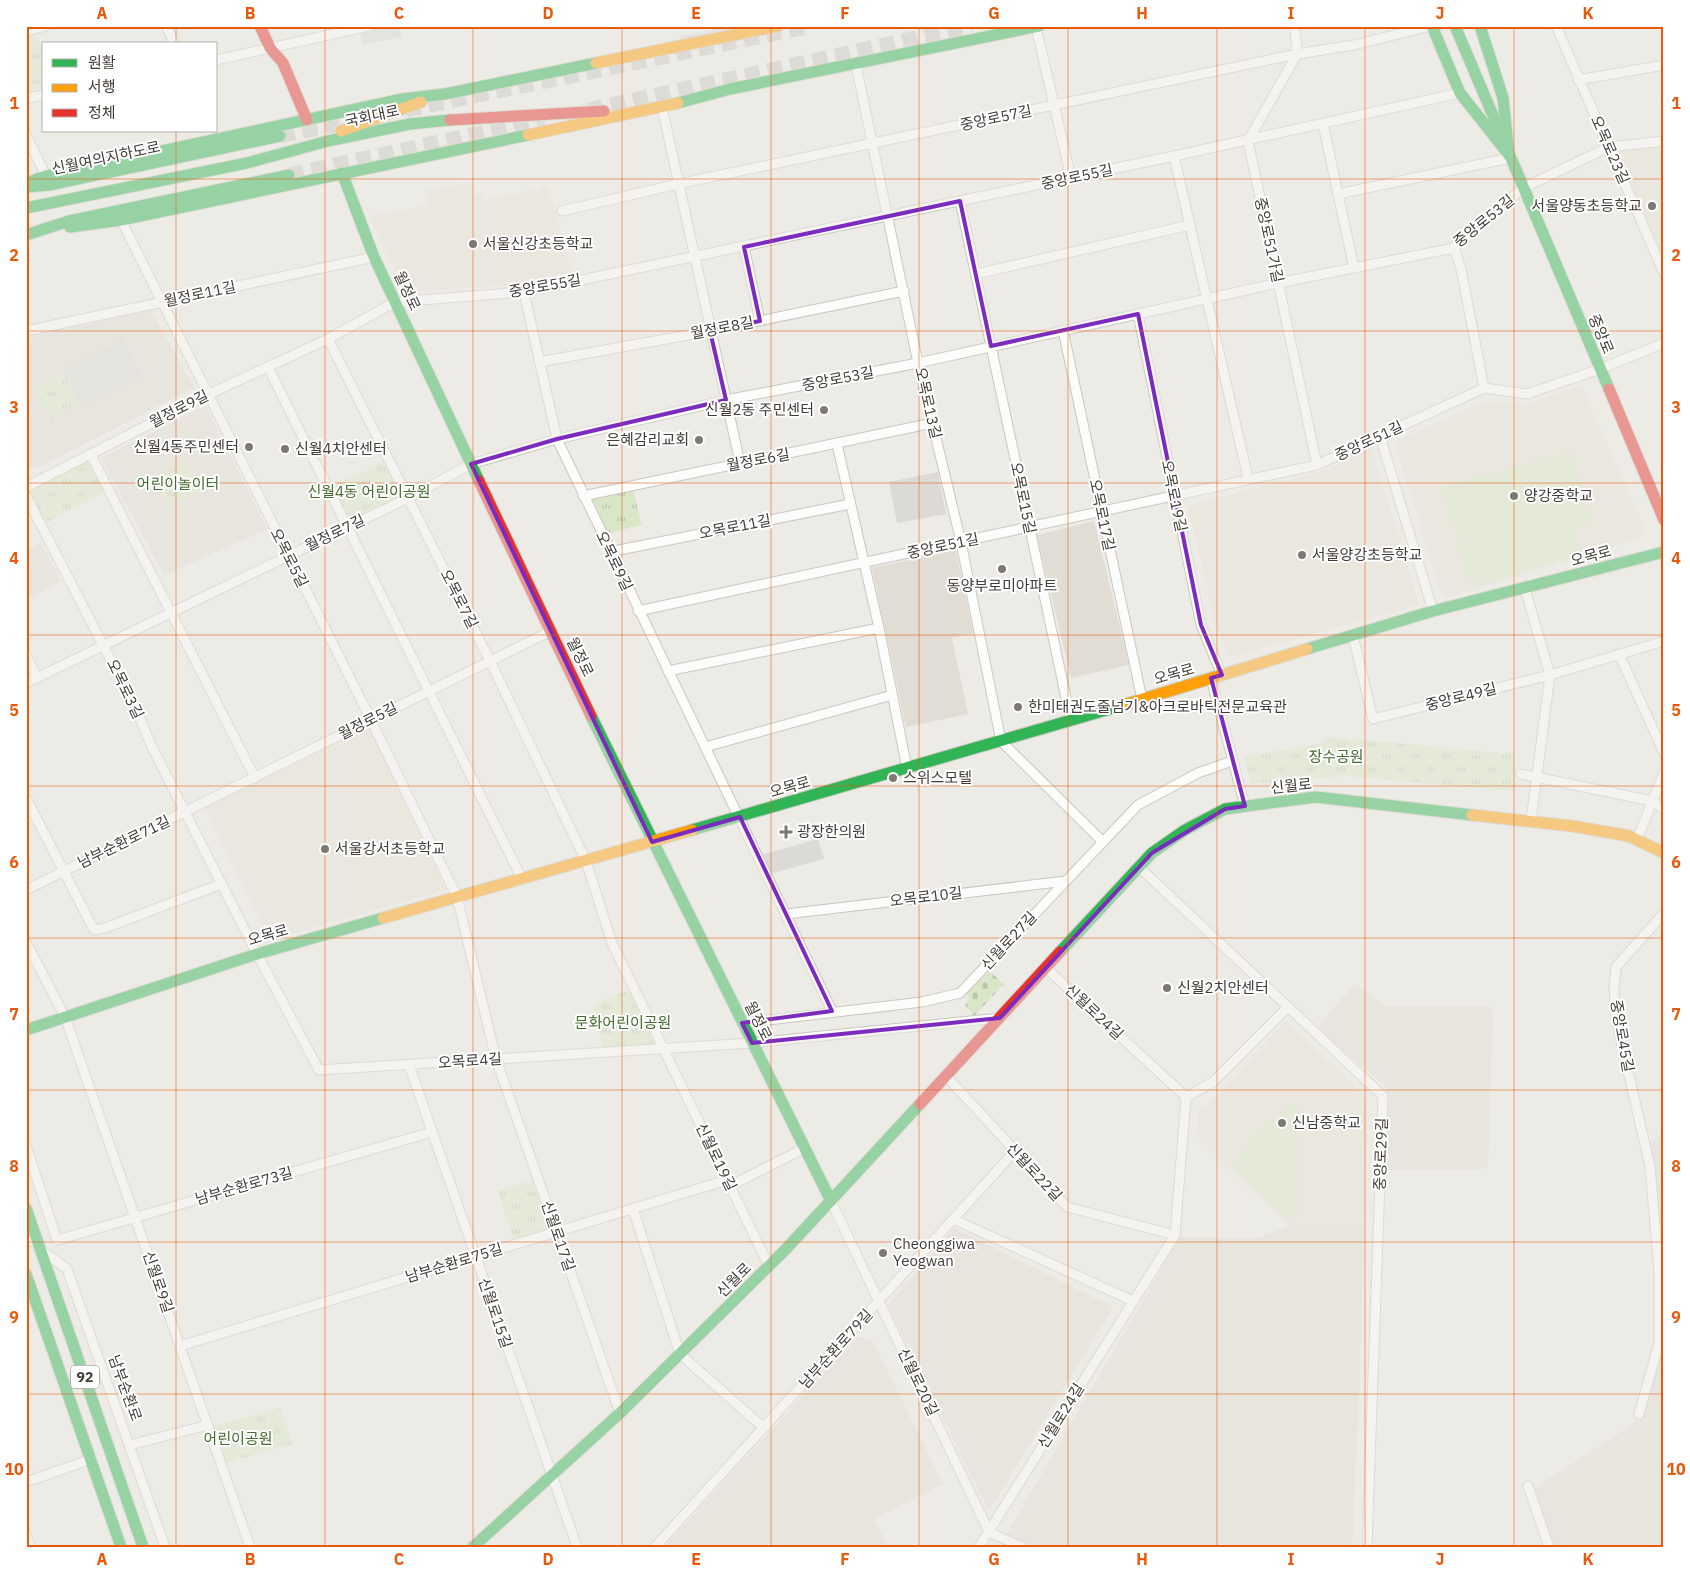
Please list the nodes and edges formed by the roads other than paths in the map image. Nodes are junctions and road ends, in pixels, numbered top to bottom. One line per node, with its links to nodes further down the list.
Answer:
1 (46, 26): 12 (street)
2 (166, 26): 13 (street)
3 (260, 26): 14 (main road)
4 (369, 26): 14 (street)
5 (778, 26): 23 (main road)
6 (1295, 26): 15 (street)
7 (1431, 26): 15 (street, 중앙로57길); 21 (main road)
8 (1455, 26): 36 (main road, 중앙로)
9 (1480, 26): 36 (main road)
10 (1556, 26): 19 (street, 오목로23길)
11 (1038, 27): 17 (main road); 25 (street)
12 (26, 30)
13 (174, 42)
14 (270, 48): 16 (street); 27 (main road)
15 (1297, 54): 25 (street, 중앙로57길); 32 (street)
16 (218, 60)
17 (856, 65): 20 (main road); 33 (street, 오목로13길)
18 (1664, 65): 19 (street)
19 (1578, 80): 34 (street, 오목로23길)
20 (730, 89): 26 (main road); 48 (main road, 국회대로)
21 (1460, 93): 28 (street, 중앙로55길); 36 (main road)
22 (42, 94): 24 (street)
23 (445, 94): 27 (main road); 46 (main road, 국회대로)
24 (26, 98)
25 (1054, 105): 33 (street, 중앙로57길); 40 (street)
26 (662, 106): 37 (main road); 42 (street)
27 (307, 120): 39 (main road)
28 (1323, 124): 32 (street, 중앙로55길); 45 (street)
29 (26, 135): 39 (street)
30 (280, 136): 43 (main road, 신월여의지하도로)
31 (1664, 140): 34 (street, 중앙로53길)
32 (1248, 141): 35 (street, 중앙로55길); 62 (street, 중앙로51가길)
33 (874, 144): 42 (street, 중앙로57길); 50 (street, 오목로13길)
34 (1608, 147): 44 (street, 중앙로53길); 60 (street, 오목로23길)
35 (1174, 156): 40 (street, 중앙로55길); 52 (street)
36 (1510, 157): 44 (main road, 중앙로); 45 (street)
37 (342, 173): 51 (main road); 57 (main road, 월정로)
38 (289, 175): 53 (main road)
39 (46, 176): 41 (main road)
40 (1071, 178): 47 (street, 중앙로55길)
41 (26, 183)
42 (678, 184): 49 (street, 중앙로57길); 58 (street)
43 (26, 187)
44 (1523, 188): 56 (street, 중앙로53길); 79 (main road, 중앙로)
45 (1338, 194): 59 (street)
46 (26, 201)
47 (960, 202): 50 (street, 중앙로55길); 61 (street, 오목로15길)
48 (26, 208)
49 (562, 211)
50 (889, 217): 55 (street, 중앙로55길); 63 (street, 오목로13길)
51 (121, 220): 53 (main road); 66 (street, 오목로5길)
52 (1190, 225): 61 (street); 65 (street)
53 (39, 232): 54 (main road)
54 (26, 235)
55 (744, 247): 58 (street, 중앙로55길); 69 (street)
56 (1454, 248): 59 (street, 중앙로53길); 80 (street)
57 (374, 257): 66 (street, 월정로11길); 67 (main road, 월정로)
58 (694, 258): 64 (street, 중앙로55길); 72 (street)
59 (1354, 268): 62 (street, 중앙로53길)
60 (1664, 273)
61 (976, 274): 75 (street, 오목로15길)
62 (1278, 283): 65 (street, 중앙로53길); 90 (street, 중앙로51가길)
63 (904, 291): 69 (street, 월정로8길); 77 (street, 오목로13길)
64 (524, 292): 67 (street, 중앙로55길); 76 (street, 오목로9길)
65 (1206, 300): 68 (street, 중앙로53길); 91 (street)
66 (162, 302): 71 (street, 월정로11길); 81 (street, 오목로5길)
67 (395, 302): 73 (street, 월정로9길); 89 (main road, 월정로)
68 (1138, 314): 70 (street, 중앙로53길); 95 (street, 오목로19길)
69 (760, 321): 72 (street, 월정로8길)
70 (1063, 330): 75 (street, 중앙로53길); 98 (street, 오목로17길)
71 (26, 331)
72 (710, 331): 76 (street, 월정로8길); 82 (street)
73 (328, 339): 78 (street, 월정로9길); 96 (street, 오목로7길)
74 (1664, 343): 79 (street)
75 (991, 346): 77 (street, 중앙로53길); 101 (street, 오목로15길)
76 (539, 362): 85 (street, 오목로9길)
77 (918, 363): 82 (street, 중앙로53길); 83 (street, 오목로13길)
78 (268, 366): 81 (street, 월정로9길); 100 (street)
79 (1600, 370): 80 (street); 99 (main road, 중앙로)
80 (1484, 388): 84 (street, 중앙로51길)
81 (207, 395): 87 (street, 월정로9길); 105 (street, 오목로5길)
82 (726, 400): 85 (street, 중앙로53길); 88 (street)
83 (933, 423): 86 (street, 월정로6길); 102 (street, 오목로13길)
84 (1380, 436): 90 (street, 중앙로51길); 109 (street)
85 (557, 439): 89 (street, 중앙로53길); 94 (street, 오목로9길)
86 (837, 444): 88 (street, 월정로6길); 97 (street)
87 (91, 455): 92 (street, 월정로9길); 110 (street)
88 (740, 463): 94 (street, 월정로6길)
89 (471, 464): 96 (street, 월정로7길); 112 (main road, 월정로)
90 (1316, 464): 91 (street, 중앙로51길)
91 (1248, 478): 95 (street, 중앙로51길)
92 (26, 487)
93 (26, 496): 115 (street, 오목로3길)
94 (583, 496): 108 (street, 오목로9길)
95 (1173, 496): 98 (street, 중앙로51길); 121 (street, 오목로19길)
96 (408, 498): 100 (street, 월정로7길); 118 (street, 오목로7길)
97 (850, 504): 103 (street, 오목로11길); 106 (street)
98 (1101, 512): 101 (street, 중앙로51길); 126 (street, 오목로17길)
99 (1664, 520)
100 (348, 526): 105 (street, 월정로7길); 124 (street)
101 (1029, 528): 102 (street, 중앙로51길); 128 (street, 오목로15길)
102 (962, 542): 106 (street, 중앙로51길); 129 (street, 오목로13길)
103 (619, 550)
104 (1664, 552): 107 (main road, 오목로)
105 (288, 556): 110 (street, 월정로7길); 127 (street, 오목로5길)
106 (864, 562): 108 (street, 중앙로51길); 111 (street)
107 (1525, 589): 109 (main road, 오목로); 120 (street)
108 (638, 611): 119 (street, 오목로9길)
109 (1433, 612): 113 (main road, 오목로)
110 (170, 613): 115 (street, 월정로7길); 137 (street)
111 (879, 628): 119 (street); 125 (street)
112 (551, 631): 118 (street, 월정로5길); 146 (main road, 월정로)
113 (1353, 636): 120 (street, 중앙로49길); 121 (main road, 오목로)
114 (1664, 641): 116 (street, 중앙로49길)
115 (103, 646): 122 (street, 월정로7길); 142 (street, 오목로3길)
116 (1619, 654): 120 (street, 중앙로49길); 131 (street)
117 (26, 655): 122 (street)
118 (490, 661): 124 (street, 월정로5길); 149 (street, 오목로7길)
119 (668, 671): 130 (street, 오목로9길)
120 (1550, 675): 136 (street)
121 (1217, 677): 126 (main road, 오목로); 132 (street, 오목로)
122 (37, 678): 123 (street, 월정로7길)
123 (26, 683)
124 (430, 691): 127 (street, 월정로5길); 152 (street)
125 (892, 695): 130 (street); 133 (street)
126 (1142, 699): 128 (main road, 오목로)
127 (371, 720): 137 (street, 월정로5길); 156 (street, 오목로5길)
128 (1071, 721): 129 (main road, 오목로)
129 (1001, 741): 133 (main road, 오목로); 147 (street)
130 (705, 747): 143 (street, 오목로9길)
131 (1664, 753)
132 (1232, 761): 140 (street, 오목로); 147 (street, 신월로27길)
133 (907, 768): 143 (main road, 오목로)
134 (1664, 772): 139 (street)
135 (1521, 774): 136 (street)
136 (1537, 776): 139 (street); 144 (street)
137 (256, 778): 142 (street, 월정로5길)
138 (26, 798): 151 (street, 남부순환로71길)
139 (1652, 801): 141 (street); 145 (street)
140 (1245, 806): 144 (main road, 신월로); 150 (main road, 신월로)
141 (1664, 809)
142 (185, 813): 151 (street, 남부순환로71길); 154 (street, 오목로3길)
143 (740, 817): 146 (main road, 오목로); 158 (street)
144 (1531, 821): 145 (main road, 신월로)
145 (1637, 840): 148 (main road, 신월로)
146 (652, 842): 149 (main road, 오목로); 166 (main road, 월정로)
147 (1103, 842): 153 (street, 신월로27길)
148 (1664, 853)
149 (586, 861): 152 (main road, 오목로); 169 (street)
150 (1139, 867): 161 (main road, 신월로); 162 (street, 중앙로29길)
151 (64, 872): 154 (street); 155 (street, 남부순환로71길)
152 (522, 879): 156 (main road, 오목로)
153 (1066, 881): 158 (street, 오목로10길); 163 (street, 신월로27길)
154 (221, 884): 160 (street, 오목로3길)
155 (26, 890)
156 (457, 897): 160 (main road, 오목로); 170 (street, 신월로17길)
157 (1664, 913): 196 (street, 중앙로45길)
158 (786, 914): 163 (street)
159 (26, 942): 164 (street, 신월로9길)
160 (257, 954): 164 (main road, 오목로); 171 (street, 오목로4길)
161 (1046, 968): 165 (main road, 신월로); 173 (street, 신월로24길)
162 (1288, 1006): 173 (street); 216 (street, 중앙로29길)
163 (832, 1011): 166 (street, 신월로27길)
164 (65, 1017): 167 (main road, 오목로); 182 (street, 신월로9길)
165 (1000, 1018): 168 (street); 172 (main road, 신월로)
166 (742, 1023): 168 (main road, 월정로)
167 (26, 1030)
168 (752, 1043): 169 (street, 오목로4길); 176 (main road, 월정로)
169 (663, 1049): 170 (street, 오목로4길); 178 (street, 신월로19길)
170 (496, 1059): 171 (street, 오목로4길); 184 (street, 신월로17길)
171 (408, 1065): 174 (street, 신월로15길)
172 (946, 1076): 177 (street, 신월로22길); 179 (main road, 신월로)
173 (1186, 1096): 185 (street, 신월로24길)
174 (432, 1132): 182 (street, 남부순환로73길); 188 (street, 신월로15길)
175 (26, 1146): 182 (street, 남부순환로73길)
176 (805, 1148): 178 (street); 179 (main road, 월정로)
177 (1015, 1151): 183 (street, 남부순환로79길); 185 (street, 신월로22길)
178 (729, 1183): 181 (street, 남부순환로75길); 189 (street, 신월로19길)
179 (831, 1201): 189 (main road, 신월로); 191 (street, 신월로20길)
180 (26, 1208): 186 (main road, 92)
181 (634, 1209): 184 (street, 남부순환로75길); 194 (street)
182 (135, 1218): 193 (street, 신월로9길)
183 (953, 1219): 191 (street, 남부순환로79길); 192 (street)
184 (556, 1233): 188 (street, 남부순환로75길); 195 (street, 신월로17길)
185 (1174, 1236): 192 (street, 신월로24길)
186 (32, 1241): 187 (main road, 92)
187 (41, 1250): 199 (street, 남부순환로); 208 (main road, 92)
188 (475, 1256): 193 (street, 남부순환로75길); 201 (street, 신월로15길)
189 (769, 1266): 194 (main road, 신월로)
190 (26, 1274): 200 (main road, 92)
191 (879, 1301): 198 (street, 남부순환로79길); 204 (street, 신월로20길)
192 (1133, 1301): 204 (street, 신월로24길)
193 (180, 1346): 197 (street, 신월로9길)
194 (680, 1354): 195 (main road, 신월로); 198 (street)
195 (620, 1413): 201 (main road, 신월로)
196 (1639, 1414)
197 (208, 1425): 199 (street); 210 (street, 신월로9길)
198 (764, 1428): 213 (street, 남부순환로79길)
199 (130, 1445): 209 (street, 남부순환로)
200 (92, 1459): 202 (street); 207 (main road, 92)
201 (551, 1475): 211 (main road, 신월로); 212 (street, 신월로15길)
202 (26, 1482)
203 (1528, 1486): 217 (street)
204 (989, 1532): 214 (street, 신월로24길); 215 (street)
205 (26, 1535): 206 (street)
206 (30, 1547)
207 (121, 1547)
208 (143, 1547)
209 (164, 1547)
210 (250, 1547)
211 (473, 1547)
212 (577, 1547)
213 (656, 1547)
214 (979, 1547)
215 (1022, 1547)
216 (1368, 1547)
217 (1549, 1547)

